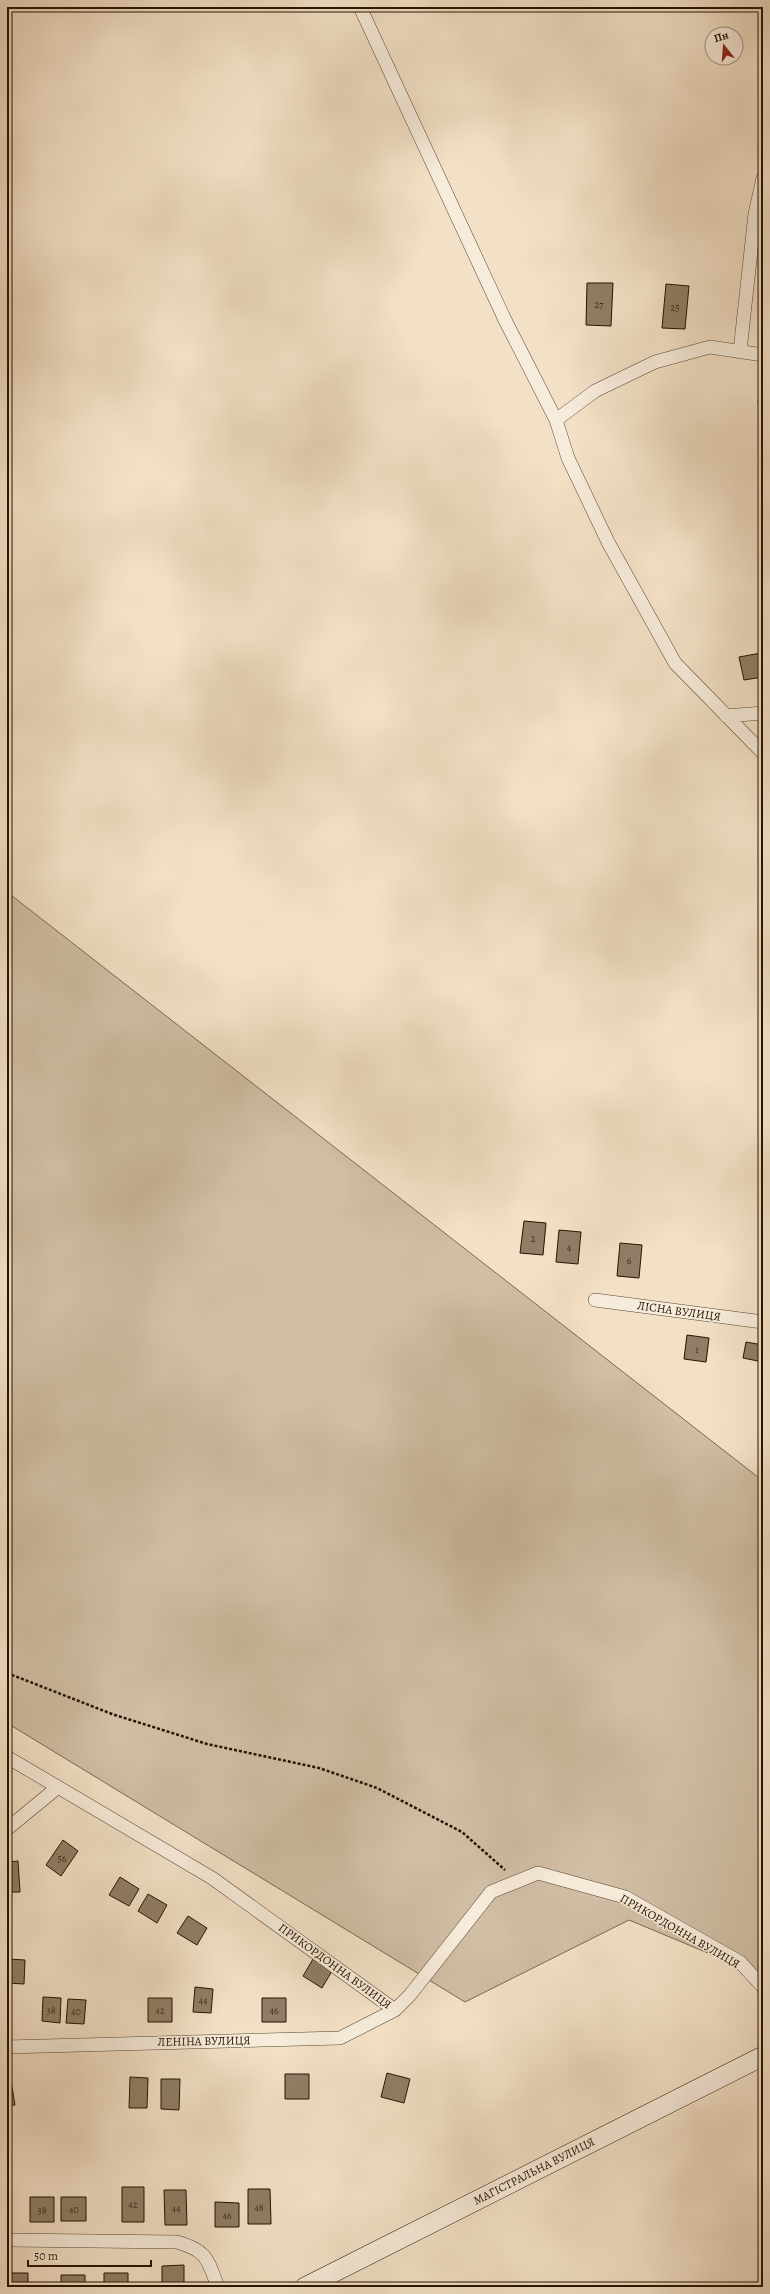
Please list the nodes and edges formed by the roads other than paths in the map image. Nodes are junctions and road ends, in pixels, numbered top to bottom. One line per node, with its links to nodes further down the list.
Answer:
1 (360, 7): 5 (street)
2 (763, 178): 3 (street)
3 (740, 351): 4 (street); 5 (street)
4 (763, 355)
5 (556, 420): 7 (street)
6 (763, 712): 7 (street)
7 (726, 716): 8 (street)
8 (763, 753)
9 (595, 1300): 10 (street, ЛІСНА ВУЛИЦЯ)
10 (763, 1322)
11 (7, 1756): 12 (street, ПРИКОРДОННА ВУЛИЦЯ)
12 (58, 1787): 13 (street); 15 (street, ПРИКОРДОННА ВУЛИЦЯ)
13 (7, 1829)
14 (763, 1987): 15 (street, ПРИКОРДОННА ВУЛИЦЯ)
15 (395, 2010): 16 (street, ЛЕНІНА ВУЛИЦЯ)
16 (7, 2046)
17 (763, 2056): 20 (main road, МАГІСТРАЛЬНА ВУЛИЦЯ)
18 (7, 2240): 19 (street)
19 (218, 2287)
20 (305, 2287)

